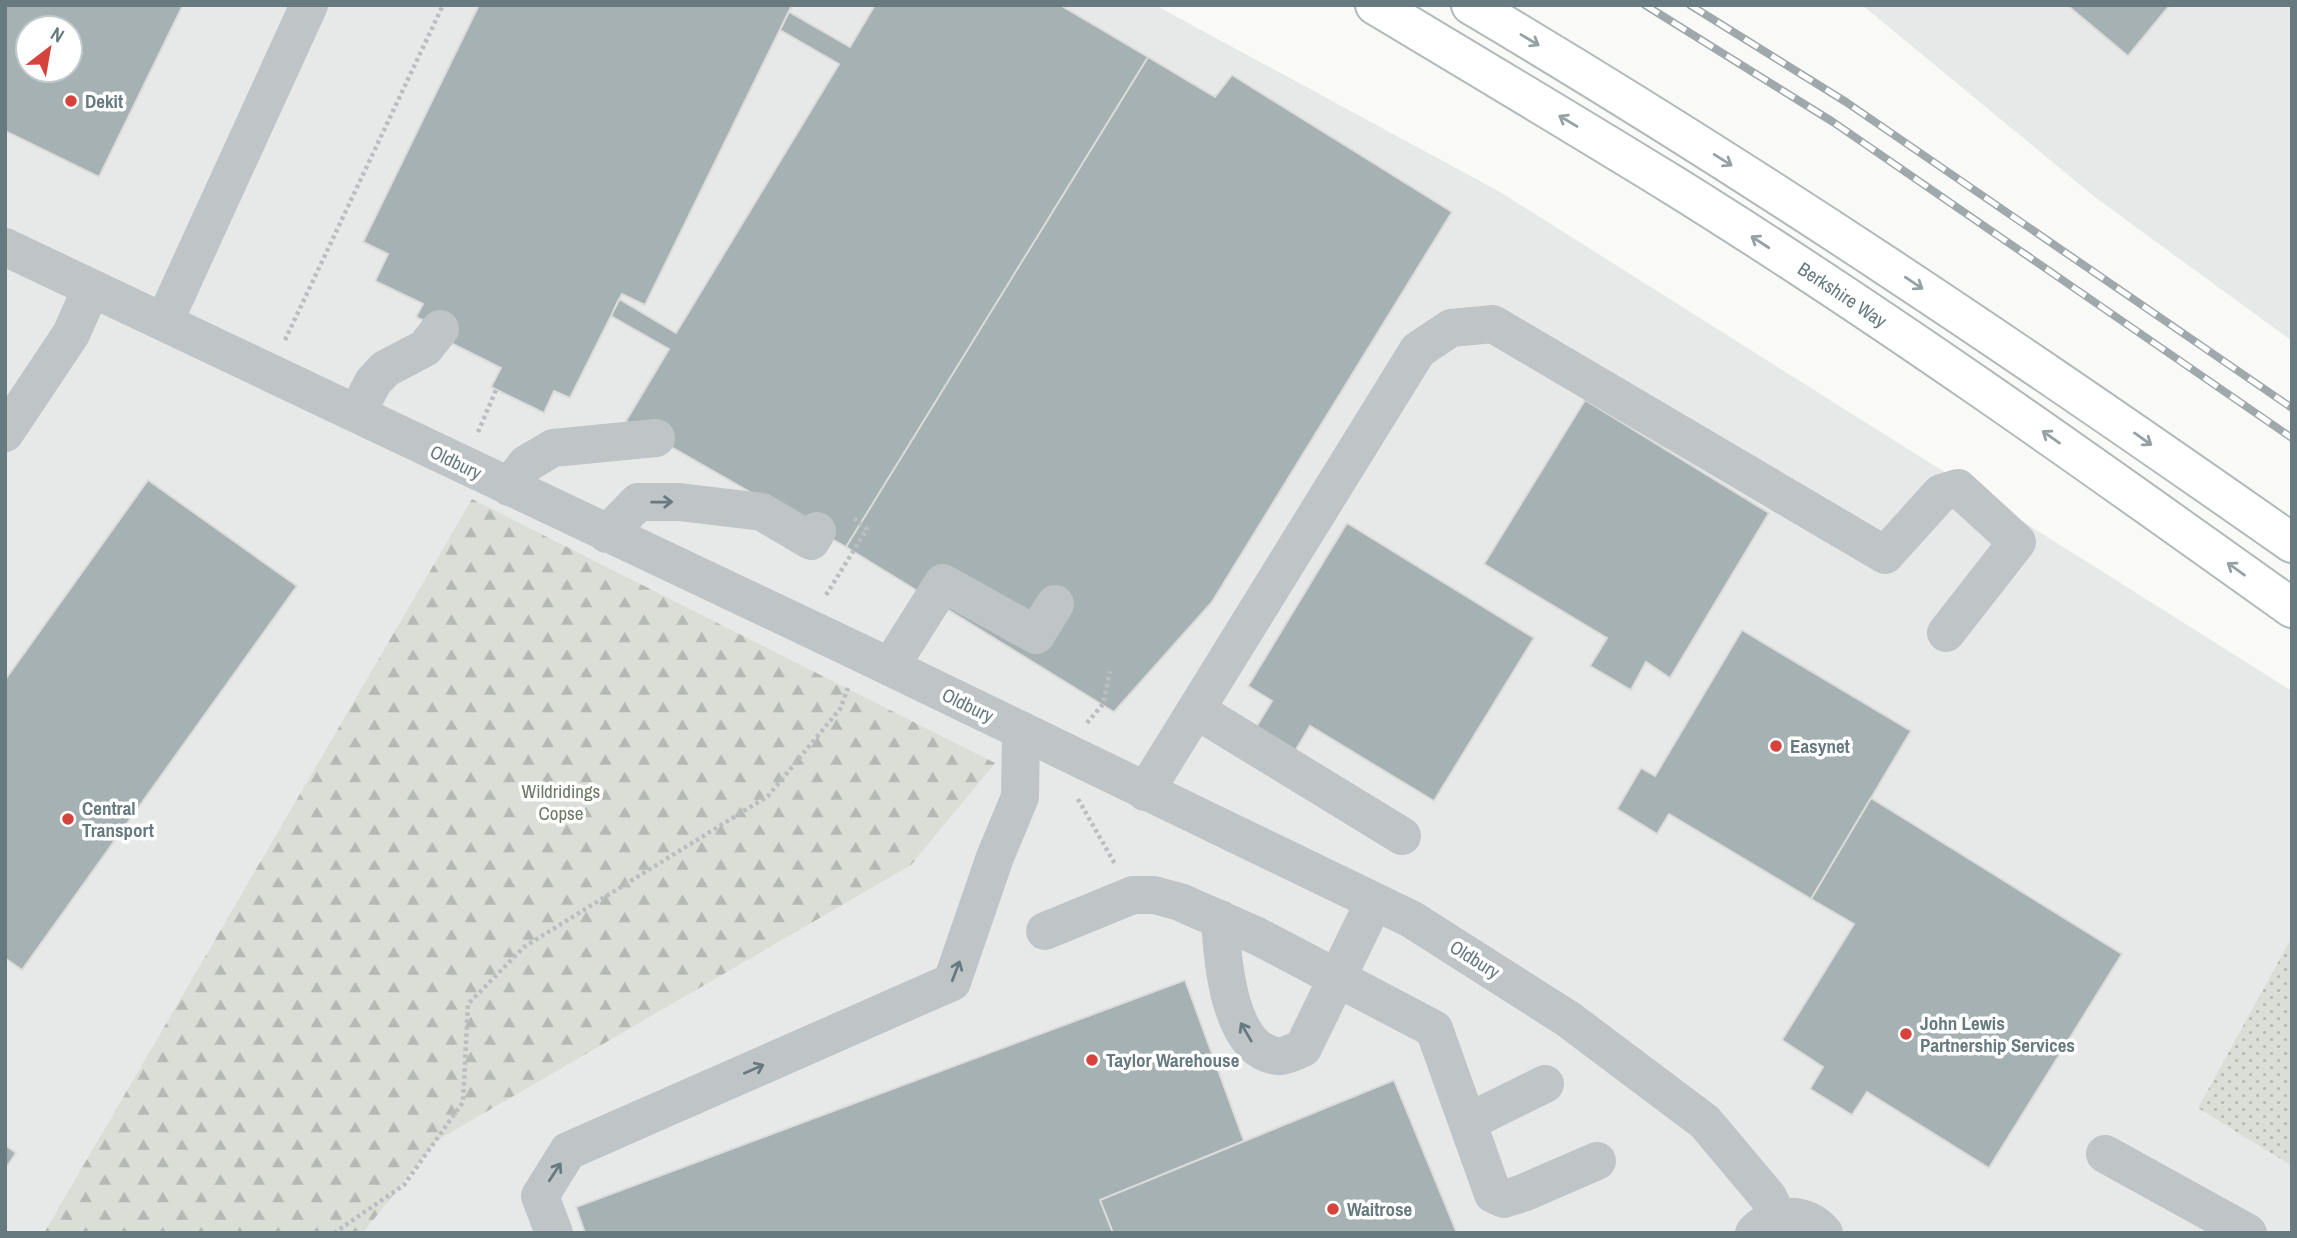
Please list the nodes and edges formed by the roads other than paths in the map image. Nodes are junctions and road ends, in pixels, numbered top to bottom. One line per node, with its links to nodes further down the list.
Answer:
1 (309, 5): 6 (street)
2 (1375, 5): 15 (highway, Berkshire Way, one-way to 2)
3 (1471, 5): 14 (highway, one-way to 14)
4 (5, 247): 5 (street, Oldbury)
5 (91, 289): 6 (street, Oldbury); 9 (street)
6 (164, 322): 8 (street, Oldbury)
7 (440, 329): 8 (street)
8 (357, 413): 11 (street, Oldbury)
9 (5, 433)
10 (668, 446): 11 (street)
11 (518, 476): 13 (street, Oldbury)
12 (817, 531): 13 (street, one-way to 12)
13 (607, 534): 18 (street, Oldbury)
14 (2292, 543)
15 (2292, 608)
16 (1046, 620): 18 (street)
17 (1946, 634): 19 (street)
18 (890, 667): 20 (street, Oldbury)
19 (1196, 710): 21 (street); 22 (street)
20 (1021, 730): 21 (street, Oldbury); 32 (street, one-way to 20)
21 (1145, 792): 23 (street, Oldbury)
22 (1402, 836)
23 (1374, 902): 26 (street); 31 (street, Oldbury)
24 (1220, 919): 25 (street); 26 (street); 26 (street, one-way to 24)
25 (1045, 931)
26 (1337, 979): 28 (street)
27 (1545, 1084): 28 (street)
28 (1468, 1122): 30 (street)
29 (2105, 1154): 34 (street)
30 (1597, 1161)
31 (1766, 1225): 33 (street)
32 (554, 1233)
33 (1824, 1233)
34 (2248, 1233)

